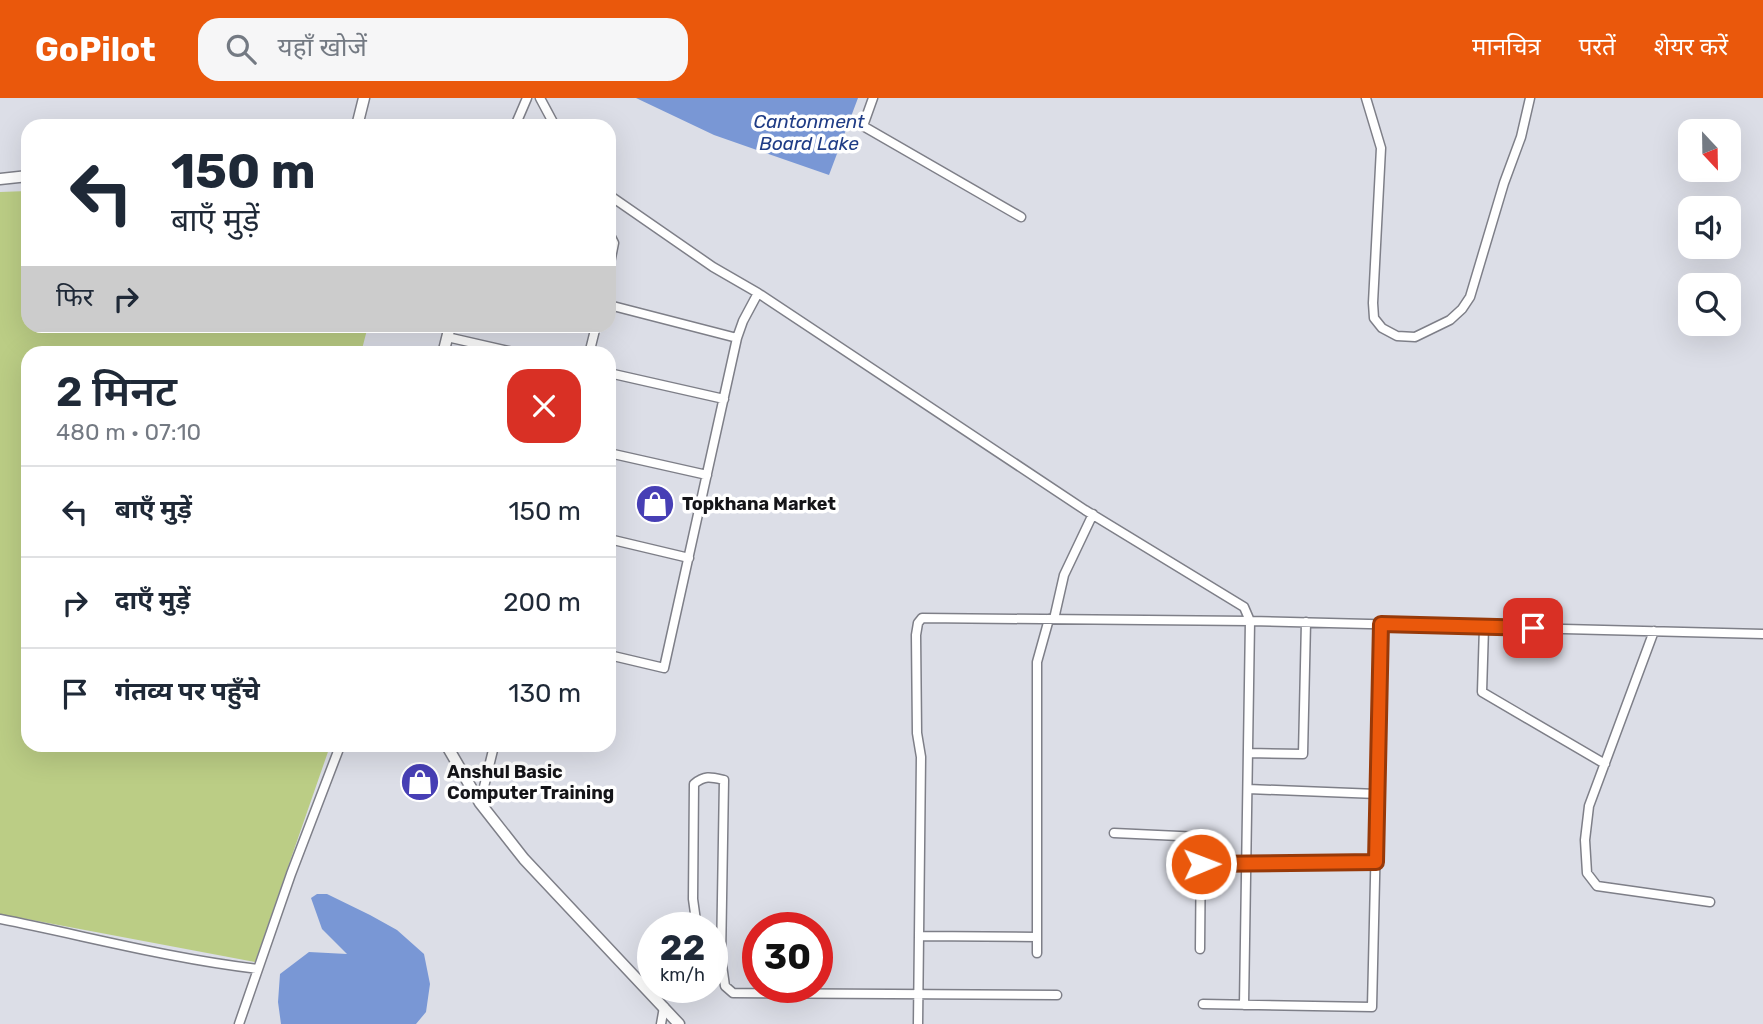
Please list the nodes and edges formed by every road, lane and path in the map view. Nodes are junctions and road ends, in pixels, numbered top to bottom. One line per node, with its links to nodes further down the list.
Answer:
1 (364, 98): 7 (street)
2 (527, 98): 8 (street)
3 (540, 98): 9 (street)
4 (873, 98): 13 (street)
5 (1366, 98): 6 (street)
6 (1530, 98)
7 (359, 119)
8 (518, 119)
9 (551, 119)
10 (21, 177): 11 (street)
11 (0, 179)
12 (616, 200): 14 (street)
13 (1021, 217)
14 (758, 293): 18 (street); 25 (street)
15 (616, 307): 18 (street)
16 (448, 333): 17 (street)
17 (447, 337): 19 (street); 20 (street)
18 (737, 338): 22 (street)
19 (445, 346)
20 (487, 346)
21 (616, 375): 22 (street)
22 (723, 399): 24 (street)
23 (616, 455): 24 (street)
24 (707, 475): 27 (street)
25 (1093, 514): 28 (street); 29 (street)
26 (616, 541): 27 (street)
27 (689, 558): 35 (street)
28 (1051, 619): 29 (street); 52 (street); 53 (street)
29 (1250, 621): 30 (street); 39 (street)
30 (1306, 622): 31 (street); 39 (street)
31 (1381, 624): 32 (street); 42 (street)
32 (1485, 627): 33 (street); 40 (street)
33 (1654, 631): 34 (street); 40 (street)
34 (1763, 634)
35 (616, 657)
36 (338, 752): 56 (street)
37 (450, 752): 43 (street)
38 (493, 752): 43 (street)
39 (1248, 753): 41 (street)
40 (1605, 764): 48 (street)
41 (1248, 789): 42 (street); 47 (street)
42 (1377, 794): 45 (street)
43 (480, 803): 62 (street)
44 (1114, 833): 46 (street)
45 (1376, 862): 47 (street); 61 (street)
46 (1201, 864): 47 (street); 54 (street)
47 (1247, 864): 61 (street)
48 (1710, 902)
49 (694, 912): 50 (street)
50 (722, 912)
51 (0, 919): 56 (street)
52 (919, 936): 53 (street); 58 (street)
53 (1037, 937): 55 (street)
54 (1200, 949)
55 (1037, 953)
56 (258, 969): 63 (street)
57 (728, 989): 58 (street)
58 (918, 994): 59 (street); 66 (street)
59 (1057, 995)
60 (1203, 1004): 61 (street)
61 (1244, 1004)
62 (664, 1007): 64 (street); 65 (street)
63 (239, 1024)
64 (661, 1024)
65 (680, 1024)
66 (918, 1024)

